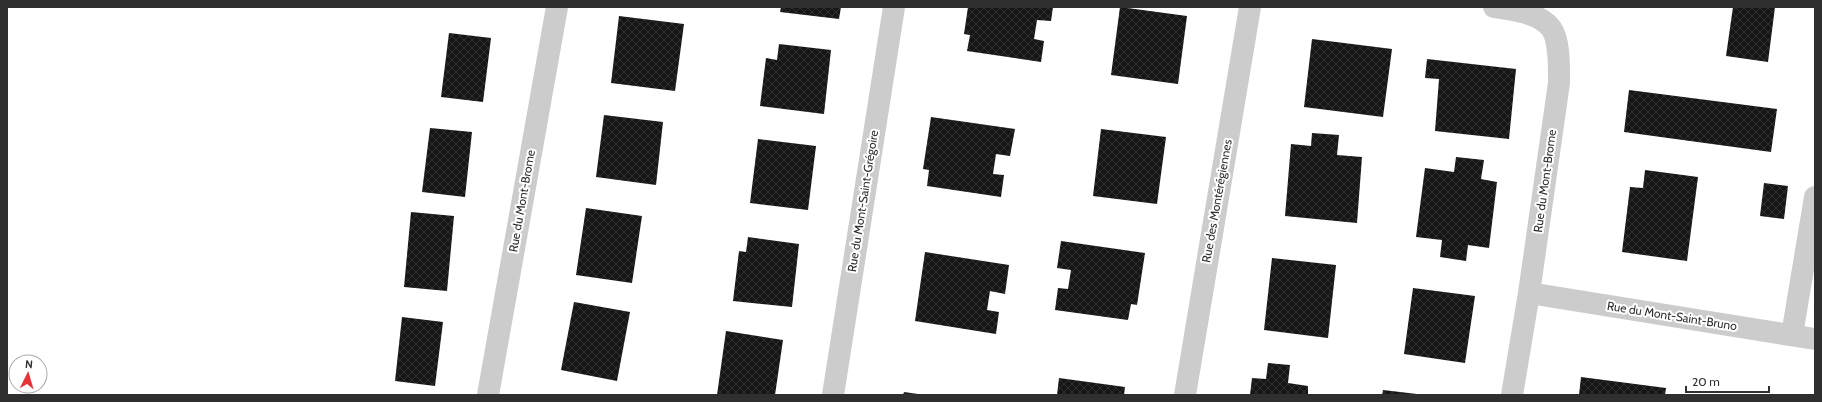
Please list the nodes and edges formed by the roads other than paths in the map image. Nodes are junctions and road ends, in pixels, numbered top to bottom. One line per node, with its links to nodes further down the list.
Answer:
1 (557, 7): 9 (street, Rue du Mont-Brome)
2 (894, 7): 10 (street, Rue du Mont-Saint-Grégoire)
3 (1250, 7): 11 (street, Rue des Montérégiennes)
4 (1494, 7): 6 (street, Rue du Mont-Brome)
5 (1815, 197): 7 (street)
6 (1529, 293): 7 (street, Rue du Mont-Saint-Bruno); 12 (street, Rue du Mont-Brome)
7 (1792, 335): 8 (street, Rue du Mont-Saint-Bruno)
8 (1815, 339)
9 (488, 395)
10 (833, 395)
11 (1185, 395)
12 (1512, 395)

